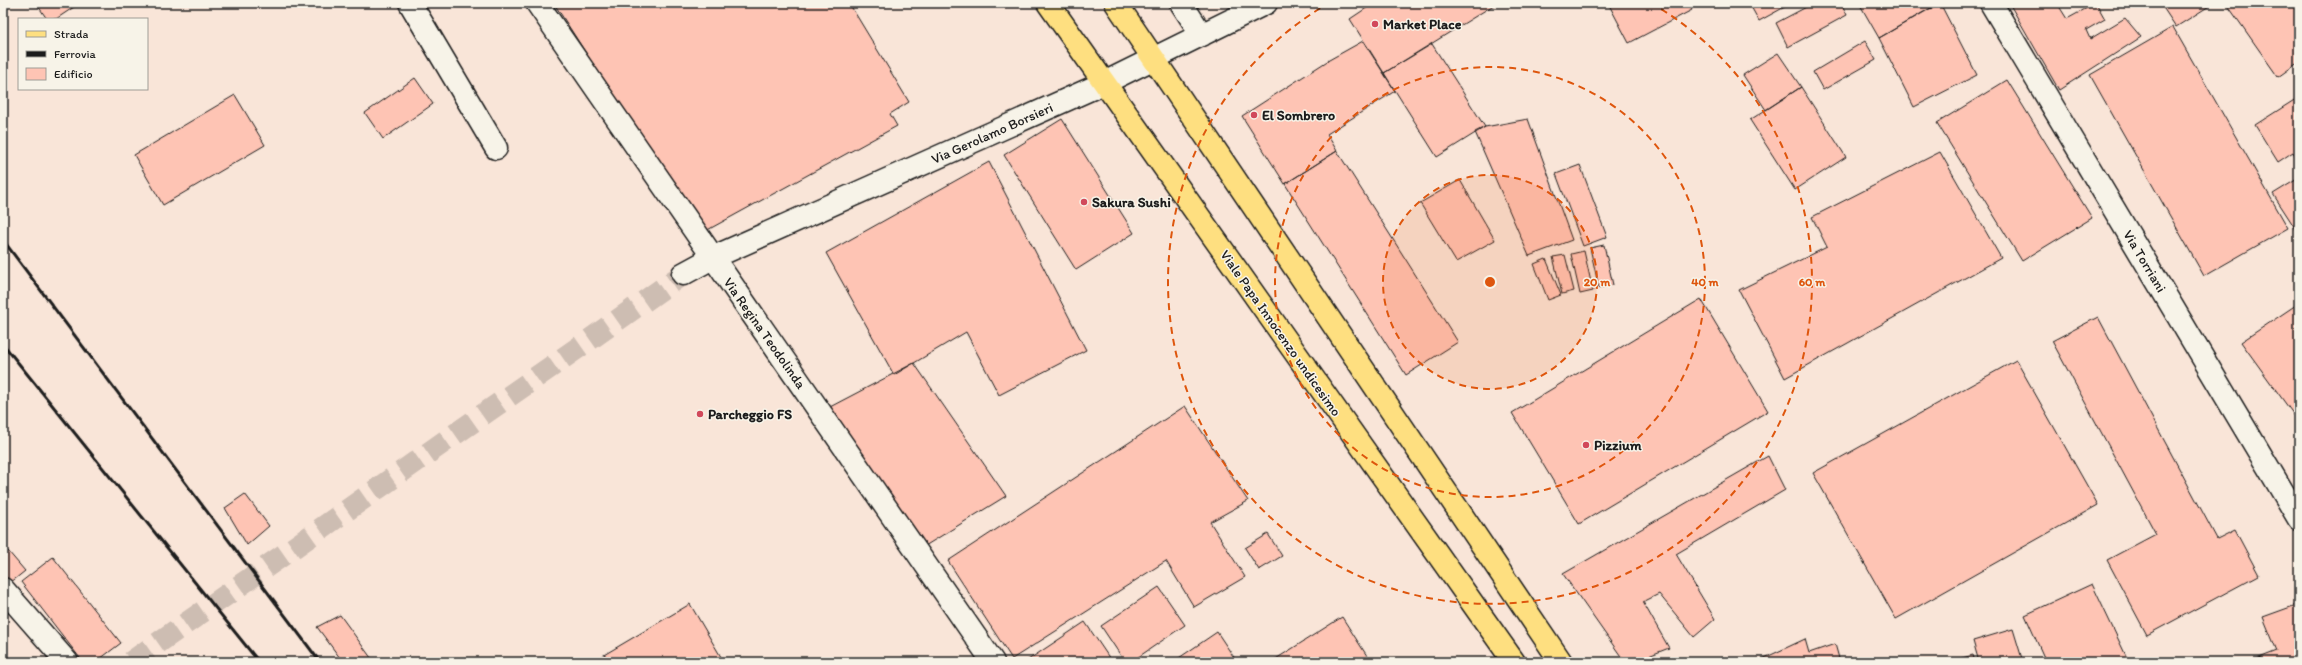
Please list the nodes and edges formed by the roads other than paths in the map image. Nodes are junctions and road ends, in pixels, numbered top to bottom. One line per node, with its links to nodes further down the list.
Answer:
1 (410, 3): 11 (street)
2 (537, 3): 12 (street, Via Regina Teodolinda)
3 (1048, 3): 10 (main road, Viale Papa Innocenzo undicesimo)
4 (1116, 3): 9 (main road)
5 (1181, 3): 8 (street)
6 (1266, 3): 8 (street, Via Gerolamo Borsieri)
7 (1991, 3): 14 (street, Via Torriani)
8 (1202, 35): 9 (street, Via Gerolamo Borsieri)
9 (1153, 58): 10 (street, Via Gerolamo Borsieri); 19 (main road)
10 (1104, 83): 12 (street, Via Gerolamo Borsieri); 18 (main road, Viale Papa Innocenzo undicesimo)
11 (496, 148)
12 (714, 257): 13 (street, Via Gerolamo Borsieri); 17 (street, Via Regina Teodolinda)
13 (683, 274)
14 (2299, 518)
15 (3, 589): 16 (street)
16 (67, 662)
17 (993, 662)
18 (1514, 662)
19 (1561, 662)

